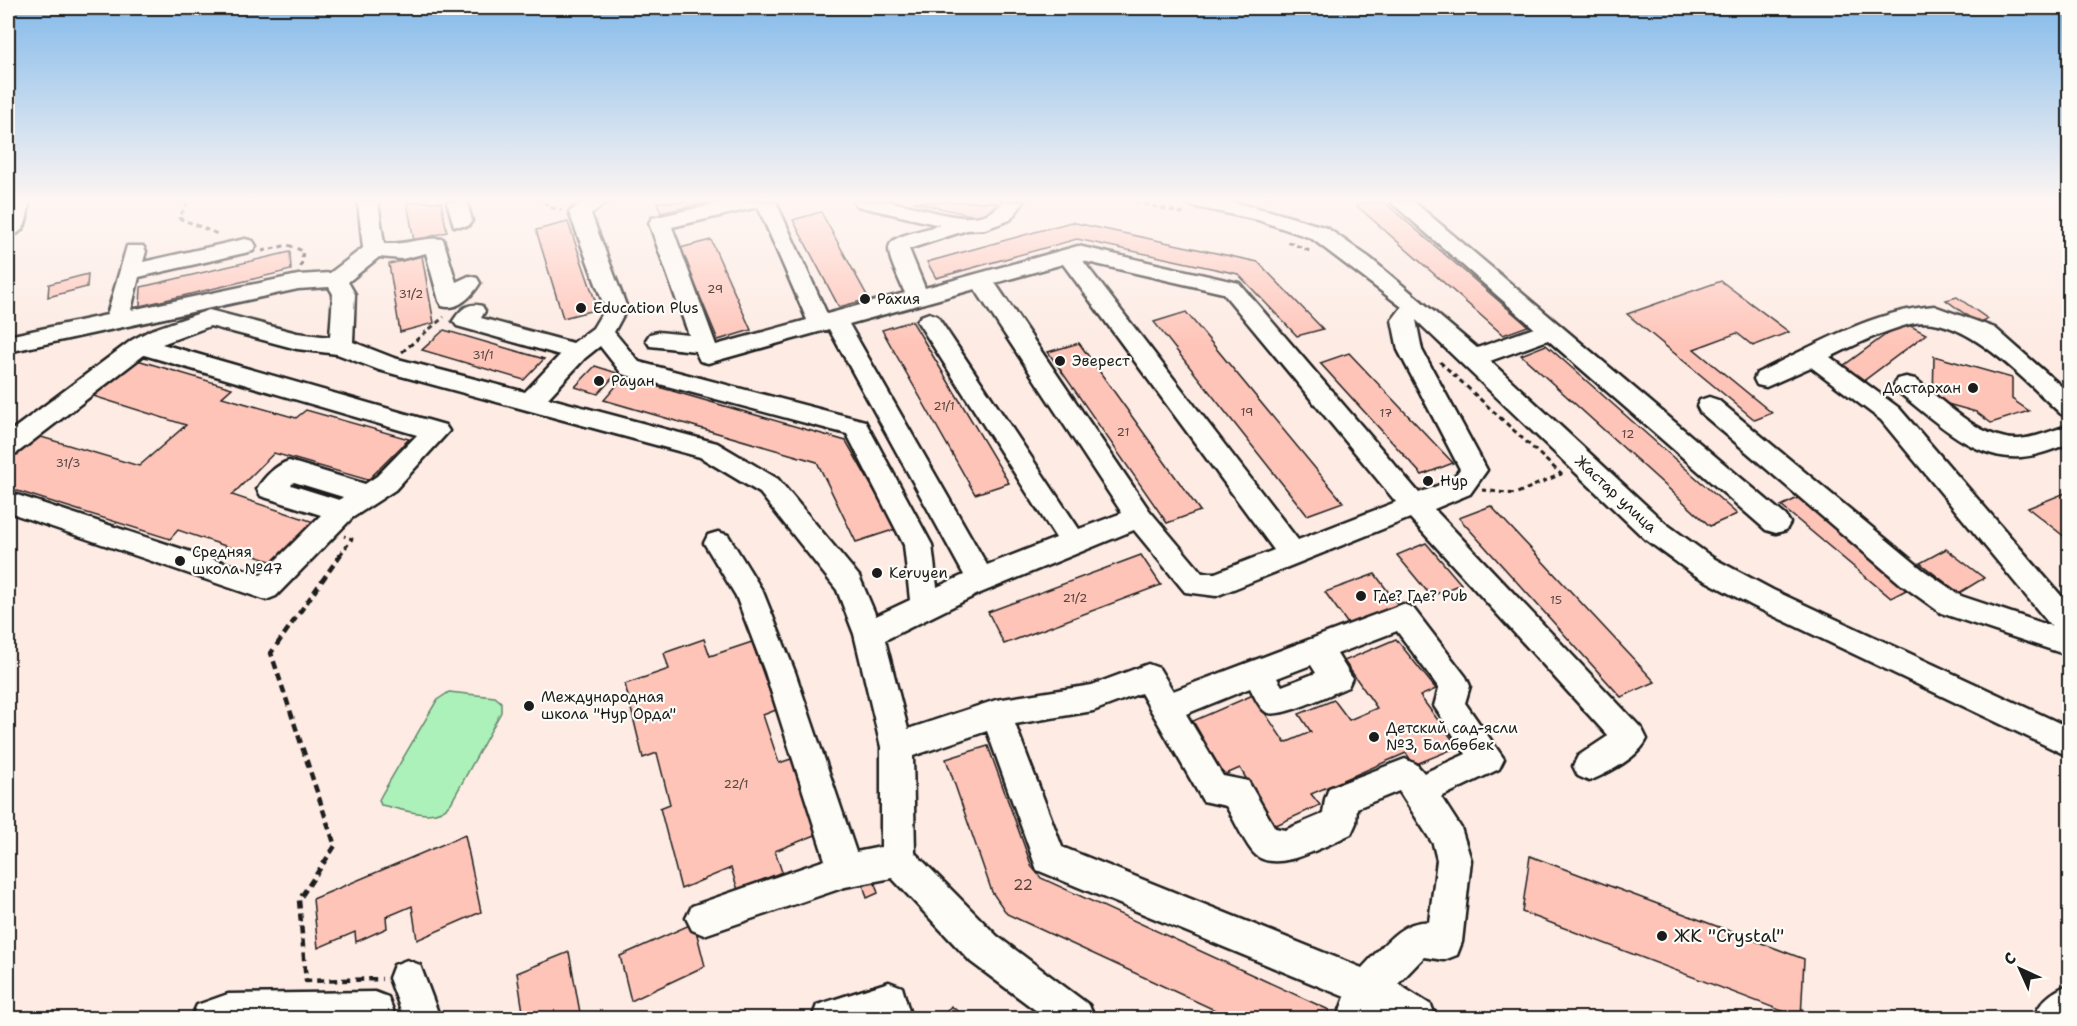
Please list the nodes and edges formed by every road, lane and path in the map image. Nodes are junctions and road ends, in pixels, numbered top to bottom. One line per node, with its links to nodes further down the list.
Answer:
1 (218, 250): 23 (street)
2 (247, 250): 3 (path)
3 (267, 250)
4 (300, 250): 17 (path)
5 (374, 250): 6 (street); 15 (street)
6 (411, 250)
7 (437, 250): 20 (street)
8 (594, 250): 27 (street)
9 (670, 250): 30 (street)
10 (790, 250): 25 (street)
11 (898, 250): 19 (street)
12 (1343, 250): 21 (street, Жастар улица)
13 (1456, 250): 26 (street)
14 (1068, 256): 16 (street); 48 (street); 54 (street)
15 (336, 280): 17 (street); 32 (street)
16 (981, 280): 19 (street); 49 (street)
17 (298, 282): 23 (street)
18 (469, 283): 20 (street)
19 (918, 297): 25 (street)
20 (450, 301): 36 (path)
21 (1415, 306): 35 (street, Жастар улица); 45 (street)
22 (474, 311): 33 (street)
23 (117, 319): 29 (street)
24 (929, 321): 52 (street)
25 (827, 322): 30 (street); 55 (street)
26 (1550, 331): 35 (street); 51 (street)
27 (602, 333): 33 (street); 56 (street)
28 (658, 340): 30 (street)
29 (8, 344)
30 (704, 344)
31 (140, 346): 32 (street); 43 (street); 46 (street)
32 (340, 346): 36 (street)
33 (577, 352): 39 (street)
34 (1812, 356): 37 (street); 41 (street); 57 (street)
35 (1473, 358): 62 (street, Жастар улица)
36 (387, 364): 39 (street)
37 (1766, 379)
38 (1906, 385): 42 (street)
39 (529, 403): 58 (street)
40 (1709, 406): 59 (street)
41 (2070, 408)
42 (2070, 434)
43 (8, 446)
44 (1561, 474): 45 (path)
45 (1461, 487): 48 (street)
46 (366, 494): 50 (street); 50 (street)
47 (8, 502): 50 (street)
48 (1415, 506): 54 (street); 64 (street)
49 (1139, 517): 52 (street); 54 (street)
50 (333, 520): 69 (path)
51 (1776, 523)
52 (1073, 542): 55 (street)
53 (718, 543): 67 (street)
54 (1293, 554)
55 (981, 580): 56 (street)
56 (925, 604): 58 (street)
57 (2070, 627)
58 (869, 634): 63 (street)
59 (2070, 644)
60 (1166, 708): 61 (street); 65 (street); 65 (street)
61 (996, 714): 63 (street); 71 (street)
62 (2070, 743)
63 (897, 747): 66 (street)
64 (1589, 766)
65 (1419, 791): 71 (street)
66 (898, 860): 67 (street); 77 (street)
67 (845, 870): 68 (street)
68 (704, 918)
69 (407, 978): 74 (street)
70 (2070, 1002): 79 (street)
71 (1361, 1003): 78 (street)
72 (210, 1018): 73 (street)
73 (375, 1018)
74 (422, 1018)
75 (830, 1018): 76 (street)
76 (893, 1018)
77 (1076, 1018)
78 (1418, 1018)
79 (2052, 1018)

